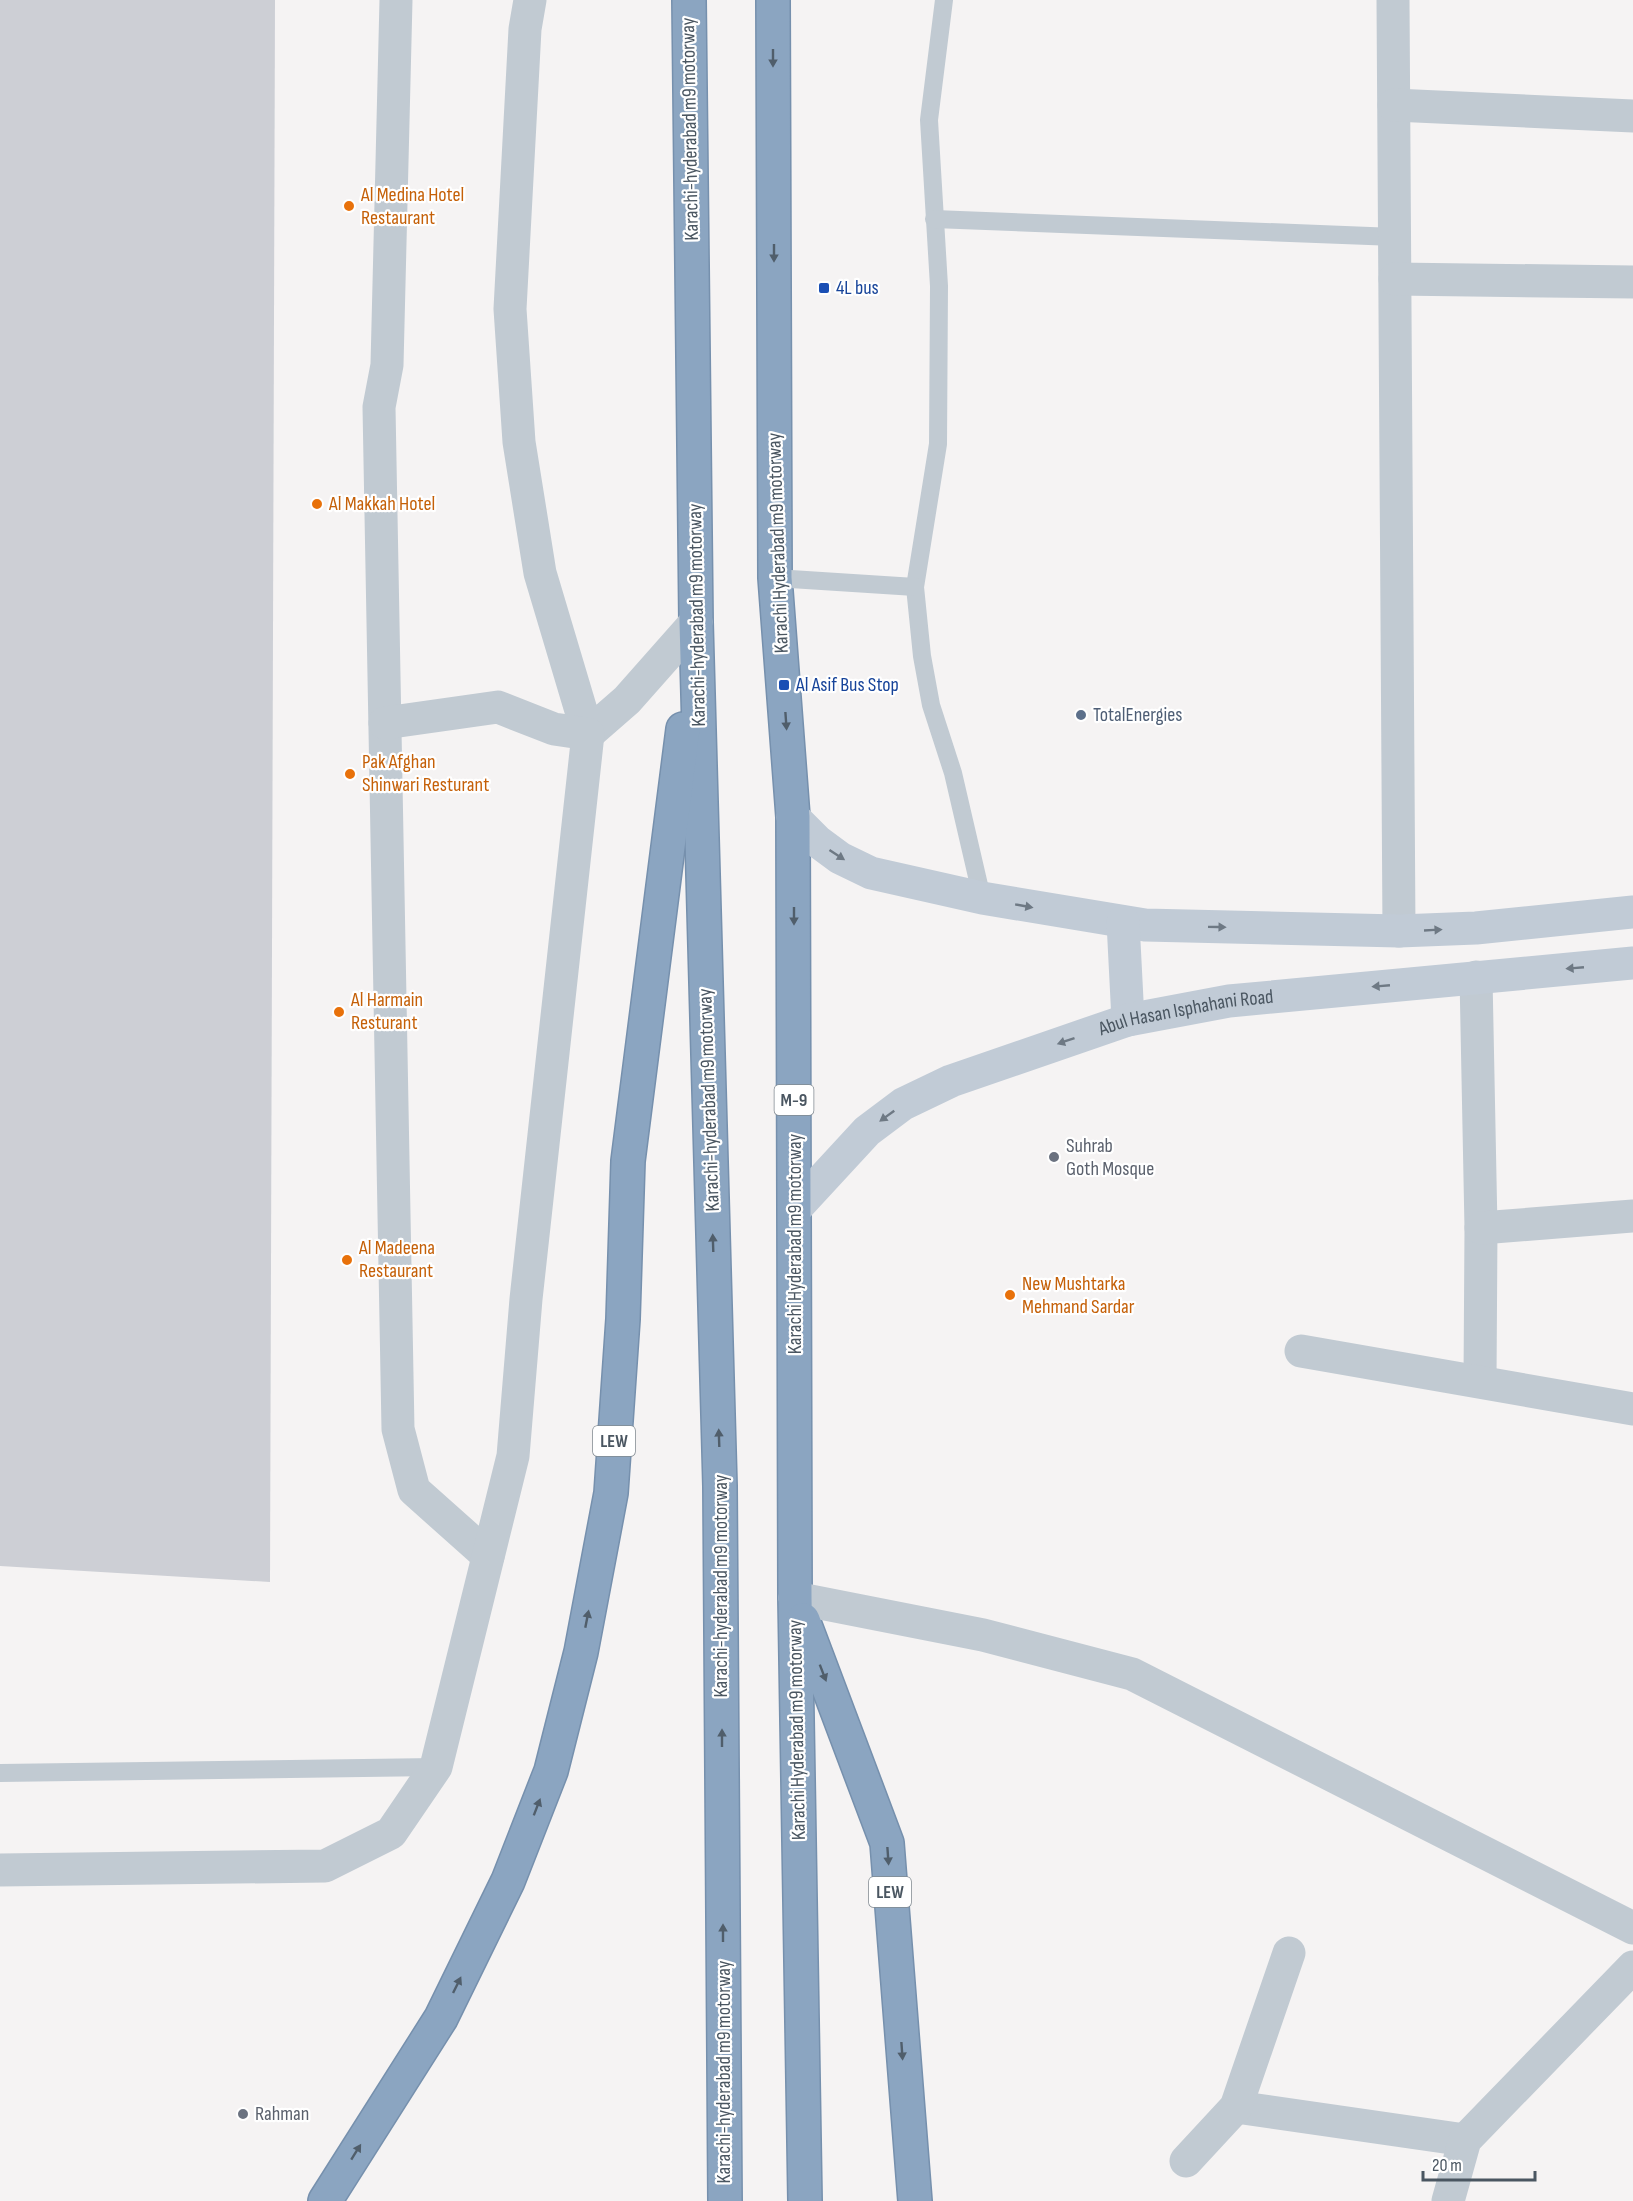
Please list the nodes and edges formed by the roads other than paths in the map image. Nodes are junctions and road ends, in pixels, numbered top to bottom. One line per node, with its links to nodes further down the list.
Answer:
1 (396, 0): 16 (street)
2 (530, 0): 17 (street)
3 (689, 0): 15 (highway, Karachi-hyderabad m9 motorway)
4 (773, 0): 13 (highway, Karachi Hyderabad m9 motorway / M-9, one-way to 13)
5 (944, 0): 9 (lane)
6 (1393, 0): 7 (street)
7 (1394, 105): 8 (street); 10 (street)
8 (1633, 116)
9 (934, 219): 10 (lane); 14 (lane)
10 (1395, 237): 11 (street)
11 (1395, 279): 12 (street); 22 (street)
12 (1633, 282)
13 (776, 578): 14 (lane); 18 (highway, Karachi Hyderabad m9 motorway / M-9, one-way to 18)
14 (915, 587): 19 (lane)
15 (696, 622): 17 (street); 43 (highway, LEW, one-way to 15); 44 (highway, Karachi-hyderabad m9 motorway, one-way to 15)
16 (385, 723): 17 (street); 32 (street)
17 (588, 734): 32 (street)
18 (793, 817): 19 (main road, one-way to 19); 26 (highway, Karachi Hyderabad m9 motorway / M-9, one-way to 26)
19 (982, 898): 21 (main road, one-way to 21)
20 (1633, 912): 22 (main road, one-way to 20)
21 (1123, 922): 22 (main road, one-way to 22); 25 (main road)
22 (1399, 932)
23 (1633, 963): 24 (main road, Abul Hasan Isphahani Road, one-way to 24)
24 (1476, 977): 25 (main road, Abul Hasan Isphahani Road, one-way to 25); 28 (street)
25 (1128, 1020): 26 (main road, Abul Hasan Isphahani Road, one-way to 26)
26 (795, 1209): 33 (highway, Karachi Hyderabad m9 motorway / M-9)
27 (1633, 1216): 28 (street)
28 (1481, 1228): 30 (street)
29 (1301, 1351): 30 (street)
30 (1480, 1381): 31 (street)
31 (1633, 1408)
32 (488, 1556): 34 (street)
33 (795, 1598): 37 (street); 45 (highway, Karachi Hyderabad m9 motorway / M-9); 46 (highway, LEW, one-way to 46)
34 (436, 1767): 35 (lane); 36 (street)
35 (0, 1773)
36 (0, 1870)
37 (1633, 1928)
38 (1289, 1953): 40 (street)
39 (1633, 1967): 41 (street)
40 (1236, 2107): 41 (street); 42 (street)
41 (1465, 2140): 47 (street)
42 (1186, 2161)
43 (325, 2201)
44 (725, 2201)
45 (805, 2201)
46 (915, 2201)
47 (1448, 2201)

